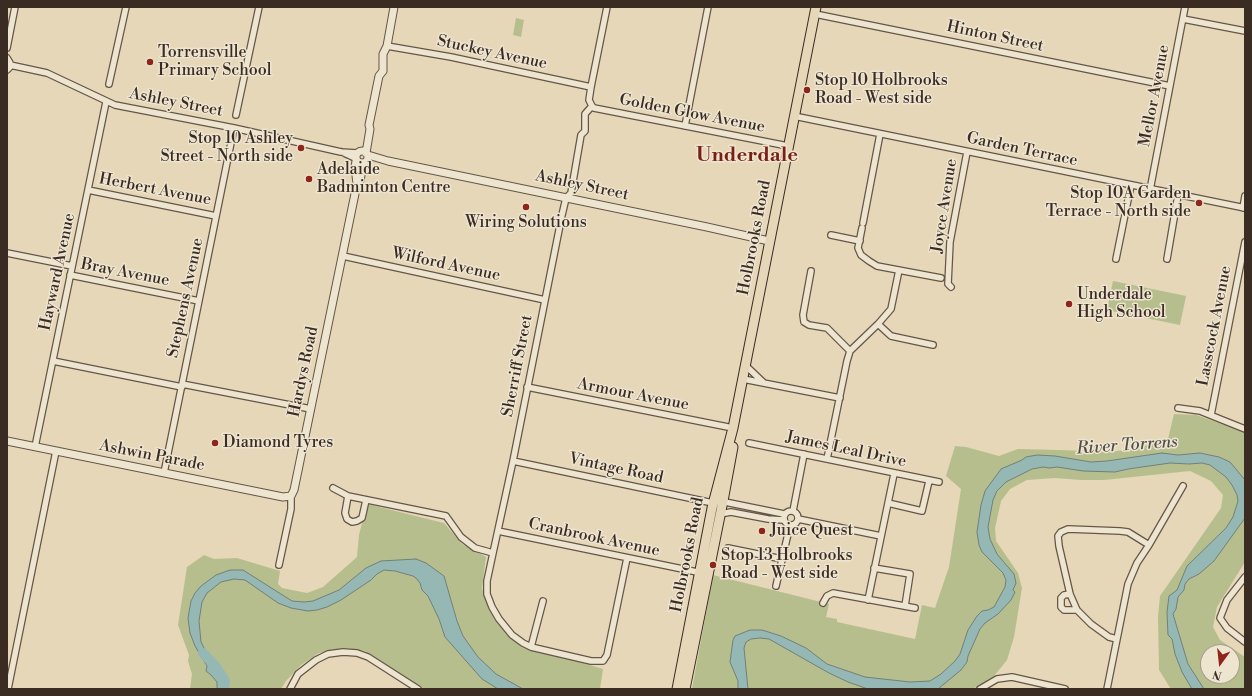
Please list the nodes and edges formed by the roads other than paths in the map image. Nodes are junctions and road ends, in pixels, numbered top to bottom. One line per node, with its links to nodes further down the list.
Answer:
1 (15, 7): 12 (street)
2 (126, 7): 15 (street)
3 (259, 7): 20 (street)
4 (394, 7): 11 (street, Hardys Road)
5 (607, 7): 17 (street, Sherriff Street)
6 (708, 7): 22 (street)
7 (1185, 7): 9 (street, Mellor Avenue)
8 (815, 11): 16 (street, Hinton Street); 21 (main road, Holbrooks Road)
9 (1183, 19): 10 (street); 16 (street, Mellor Avenue)
10 (1245, 31)
11 (387, 46): 17 (street, Stuckey Avenue); 27 (street, Hardys Road)
12 (7, 48)
13 (7, 58): 14 (street)
14 (9, 67): 18 (street, Ashley Street)
15 (109, 84)
16 (1170, 86): 30 (street, Mellor Avenue)
17 (591, 87): 19 (street, Sherriff Street)
18 (106, 102): 23 (street, Ashley Street); 29 (street, Hayward Avenue)
19 (592, 106): 22 (street, Golden Glow Avenue); 33 (street, Sherriff Street)
20 (236, 115)
21 (794, 116): 24 (street, Garden Terrace); 25 (main road, Holbrooks Road)
22 (685, 126): 25 (street, Golden Glow Avenue)
23 (234, 128): 27 (street, Ashley Street); 35 (street, Stephens Avenue)
24 (880, 134): 26 (street, Garden Terrace); 37 (street)
25 (788, 146): 38 (main road, Holbrooks Road)
26 (967, 152): 28 (street, Garden Terrace); 49 (street, Joyce Avenue)
27 (362, 157): 33 (street, Ashley Street); 41 (street, Hardys Road)
28 (1131, 185): 30 (street, Garden Terrace); 42 (street)
29 (88, 190): 35 (street, Herbert Avenue); 44 (street, Hayward Avenue)
30 (1150, 190): 31 (street, Garden Terrace)
31 (1178, 195): 34 (street, Garden Terrace); 43 (street)
32 (1245, 196): 34 (street)
33 (566, 198): 38 (street, Ashley Street); 50 (street, Sherriff Street)
34 (1244, 208)
35 (216, 216): 51 (street, Stephens Avenue)
36 (831, 235): 37 (street)
37 (860, 240): 45 (street)
38 (769, 241): 56 (main road, Holbrooks Road)
39 (1245, 242): 64 (street, Lasscock Avenue)
40 (7, 253): 44 (street)
41 (343, 256): 50 (street, Wilford Avenue); 63 (street, Hardys Road)
42 (1116, 258)
43 (1167, 259)
44 (72, 266): 47 (street, Hayward Avenue)
45 (899, 270): 48 (street); 52 (street)
46 (811, 271): 54 (street)
47 (70, 275): 51 (street, Bray Avenue); 55 (street, Hayward Avenue)
48 (941, 278)
49 (951, 287)
50 (545, 300): 60 (street, Sherriff Street)
51 (199, 301): 59 (street, Stephens Avenue)
52 (878, 324): 53 (street); 54 (street)
53 (934, 345)
54 (850, 351): 61 (street)
55 (53, 361): 59 (street); 69 (street, Hayward Avenue)
56 (745, 365): 57 (main road, Holbrooks Road); 58 (street)
57 (742, 384): 58 (street); 65 (main road, Holbrooks Road)
58 (766, 384): 61 (street)
59 (182, 385): 63 (street); 74 (street, Stephens Avenue)
60 (527, 387): 65 (street, Armour Avenue); 73 (street, Sherriff Street)
61 (840, 398): 72 (street)
62 (1178, 408): 64 (street)
63 (310, 409): 80 (street, Hardys Road)
64 (1211, 415): 66 (street)
65 (733, 428): 83 (main road, Holbrooks Road); 84 (main road, Holbrooks Road)
66 (1245, 428)
67 (7, 441): 69 (street, Ashwin Parade)
68 (749, 443): 71 (street, James Leal Drive)
69 (35, 447): 70 (street, Ashwin Parade)
70 (56, 451): 74 (street, Ashwin Parade); 114 (street)
71 (804, 454): 72 (street, James Leal Drive); 86 (street)
72 (827, 459): 75 (street, James Leal Drive)
73 (513, 461): 83 (street, Vintage Road); 91 (street, Sherriff Street)
74 (164, 473): 80 (street, Ashwin Parade)
75 (894, 474): 76 (street, James Leal Drive); 85 (street)
76 (929, 481): 77 (street, James Leal Drive); 85 (street)
77 (939, 482)
78 (1183, 486): 93 (street)
79 (334, 488): 81 (street)
80 (291, 496): 98 (street, Hardys Road)
81 (348, 496): 82 (street); 82 (street)
82 (366, 500): 95 (street)
83 (713, 501): 84 (street, Vintage Road); 100 (main road, Holbrooks Road)
84 (723, 502): 87 (main road, Holbrooks Road); 88 (street, Vintage Road)
85 (888, 503): 92 (street)
86 (793, 511): 88 (street); 89 (street)
87 (720, 514): 88 (street); 100 (main road, Holbrooks Road)
88 (784, 517): 90 (street)
89 (798, 518): 90 (street); 92 (street)
90 (790, 525): 97 (street)
91 (498, 531): 95 (street, Sherriff Street); 96 (street, Cranbrook Avenue)
92 (881, 536): 99 (street)
93 (1149, 545): 103 (street); 110 (street)
94 (728, 548): 97 (street)
95 (493, 553): 112 (street, Sherriff Street)
96 (627, 558): 100 (street, Cranbrook Avenue); 112 (street, Sherriff Street)
97 (782, 559): 102 (street)
98 (279, 565)
99 (874, 568): 104 (street); 107 (street)
100 (703, 574): 113 (main road, Holbrooks Road)
101 (1245, 577): 111 (street)
102 (776, 586)
103 (1070, 594): 109 (street); 109 (street)
104 (868, 600): 106 (street); 107 (street)
105 (543, 601): 112 (street)
106 (823, 603)
107 (905, 606): 108 (street)
108 (915, 608)
109 (1077, 610): 110 (street)
110 (1117, 639): 119 (street)
111 (1245, 642)
112 (531, 647)
113 (680, 688)
114 (8, 689)
115 (290, 689): 116 (street)
116 (418, 689)
117 (980, 689): 118 (street)
118 (1065, 689)
119 (1107, 689)

